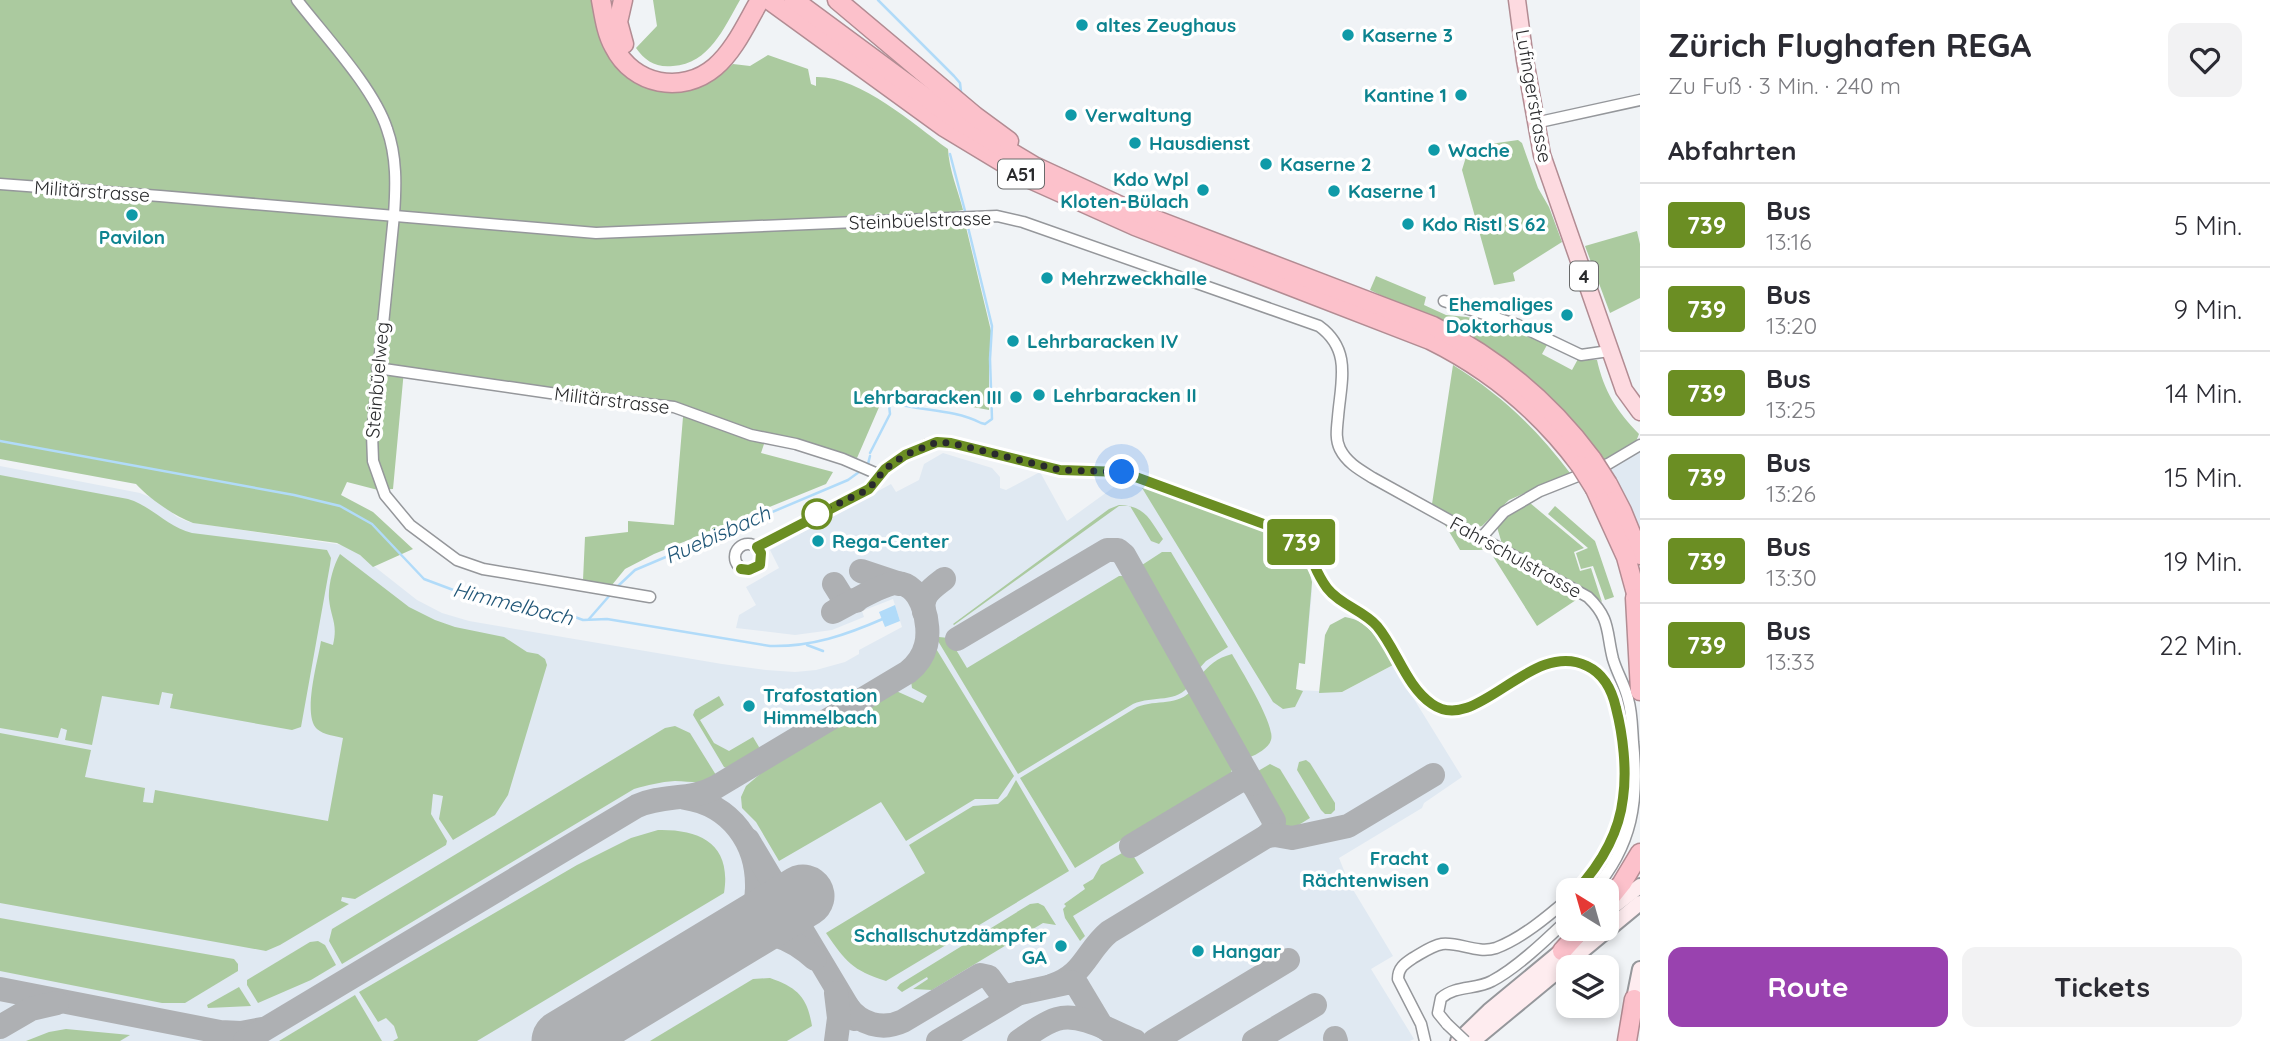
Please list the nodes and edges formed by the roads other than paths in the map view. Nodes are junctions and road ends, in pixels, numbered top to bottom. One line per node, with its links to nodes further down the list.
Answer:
1 (297, 0): 13 (street, Steinbüelweg)
2 (601, 0): 8 (highway)
3 (623, 0): 8 (highway)
4 (769, 0): 20 (highway, A51)
5 (794, 0): 12 (highway, A51)
6 (837, 0): 12 (highway)
7 (1517, 0): 10 (main road, Lufingerstrasse / 4)
8 (751, 5)
9 (1640, 100): 10 (street)
10 (1535, 123): 15 (main road, Lufingerstrasse / 4)
11 (0, 184): 13 (street, Militärstrasse)
12 (1075, 187): 20 (highway, A51)
13 (394, 215): 16 (street, Steinbüelweg); 18 (street, Steinbüelstrasse)
14 (1444, 301): 15 (street)
15 (1609, 351): 17 (main road, Lufingerstrasse / 4)
16 (377, 368): 21 (street, Militärstrasse); 27 (street, Steinbüelweg)
17 (1640, 412)
18 (1337, 426): 23 (street, Fahrschulstrasse)
19 (1640, 445): 23 (street)
20 (1586, 462): 22 (highway, A51, bridge)
21 (880, 475): 24 (street); 31 (street)
22 (1602, 487): 25 (highway); 26 (highway)
23 (1482, 538): 32 (street, Fahrschulstrasse)
24 (757, 547)
25 (1640, 555)
26 (1634, 580): 28 (highway); 29 (highway)
27 (650, 597)
28 (1640, 608)
29 (1640, 691)
30 (1640, 853): 34 (highway)
31 (1588, 878)
32 (1603, 878)
33 (1640, 886): 35 (main road)
34 (1619, 887)
35 (1635, 905): 45 (main road)
36 (1556, 909): 42 (street)
37 (1556, 930): 44 (street, bridge)
38 (1571, 942): 39 (highway)
39 (1562, 951): 43 (main road)
40 (1640, 969): 41 (main road)
41 (1634, 999): 46 (highway)
42 (1425, 1041)
43 (1458, 1041)
44 (1465, 1041)
45 (1473, 1041)
46 (1627, 1041)

